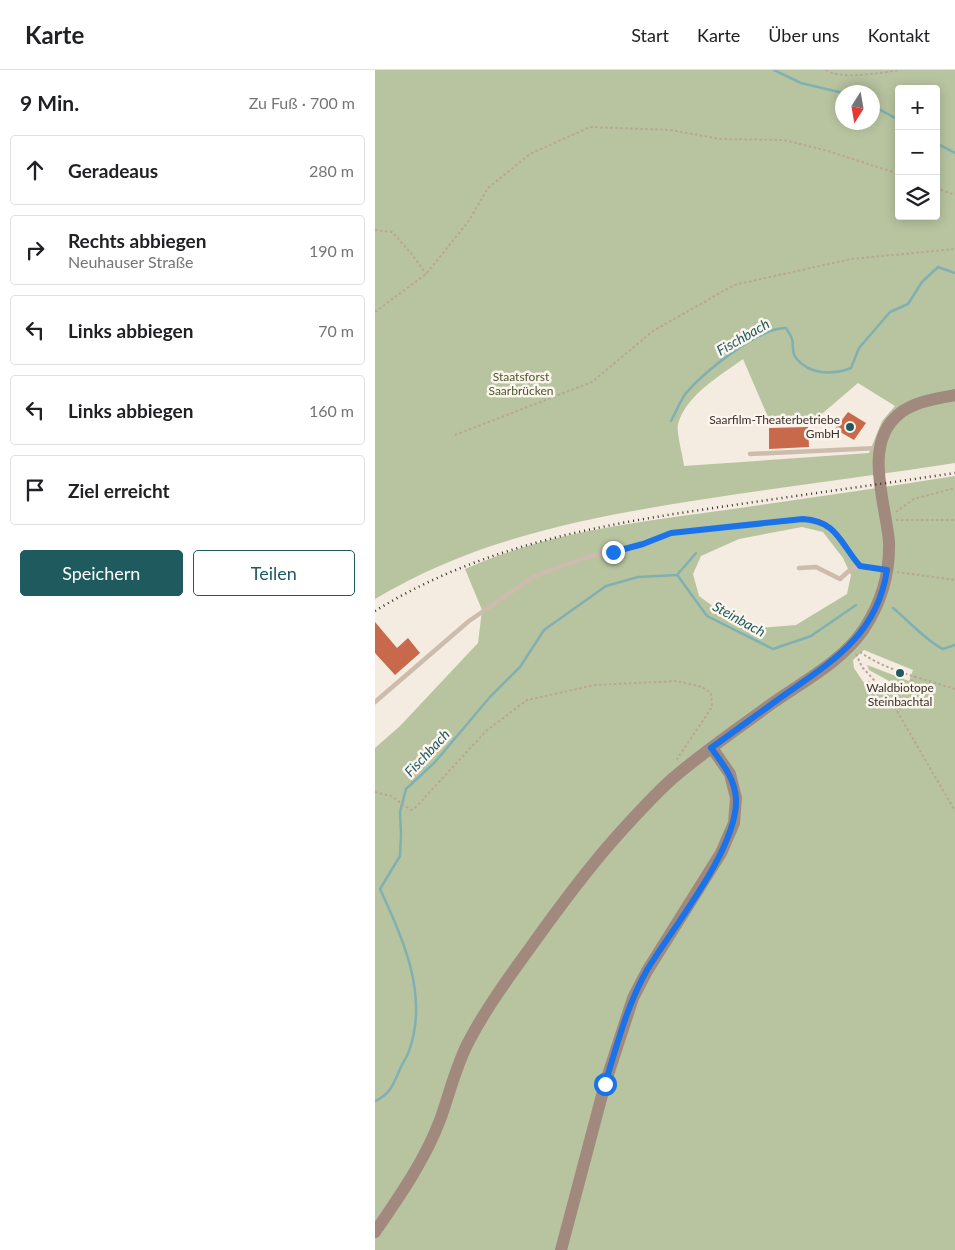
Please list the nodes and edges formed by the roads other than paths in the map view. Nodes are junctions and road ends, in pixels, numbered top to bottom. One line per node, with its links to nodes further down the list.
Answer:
1 (955, 395): 2 (main road)
2 (879, 448): 3 (lane); 6 (main road)
3 (750, 454)
4 (860, 566): 5 (lane); 6 (lane); 7 (lane)
5 (799, 568)
6 (887, 570): 8 (main road)
7 (375, 702)
8 (711, 748): 9 (main road); 10 (main road)
9 (375, 1232)
10 (561, 1250)

